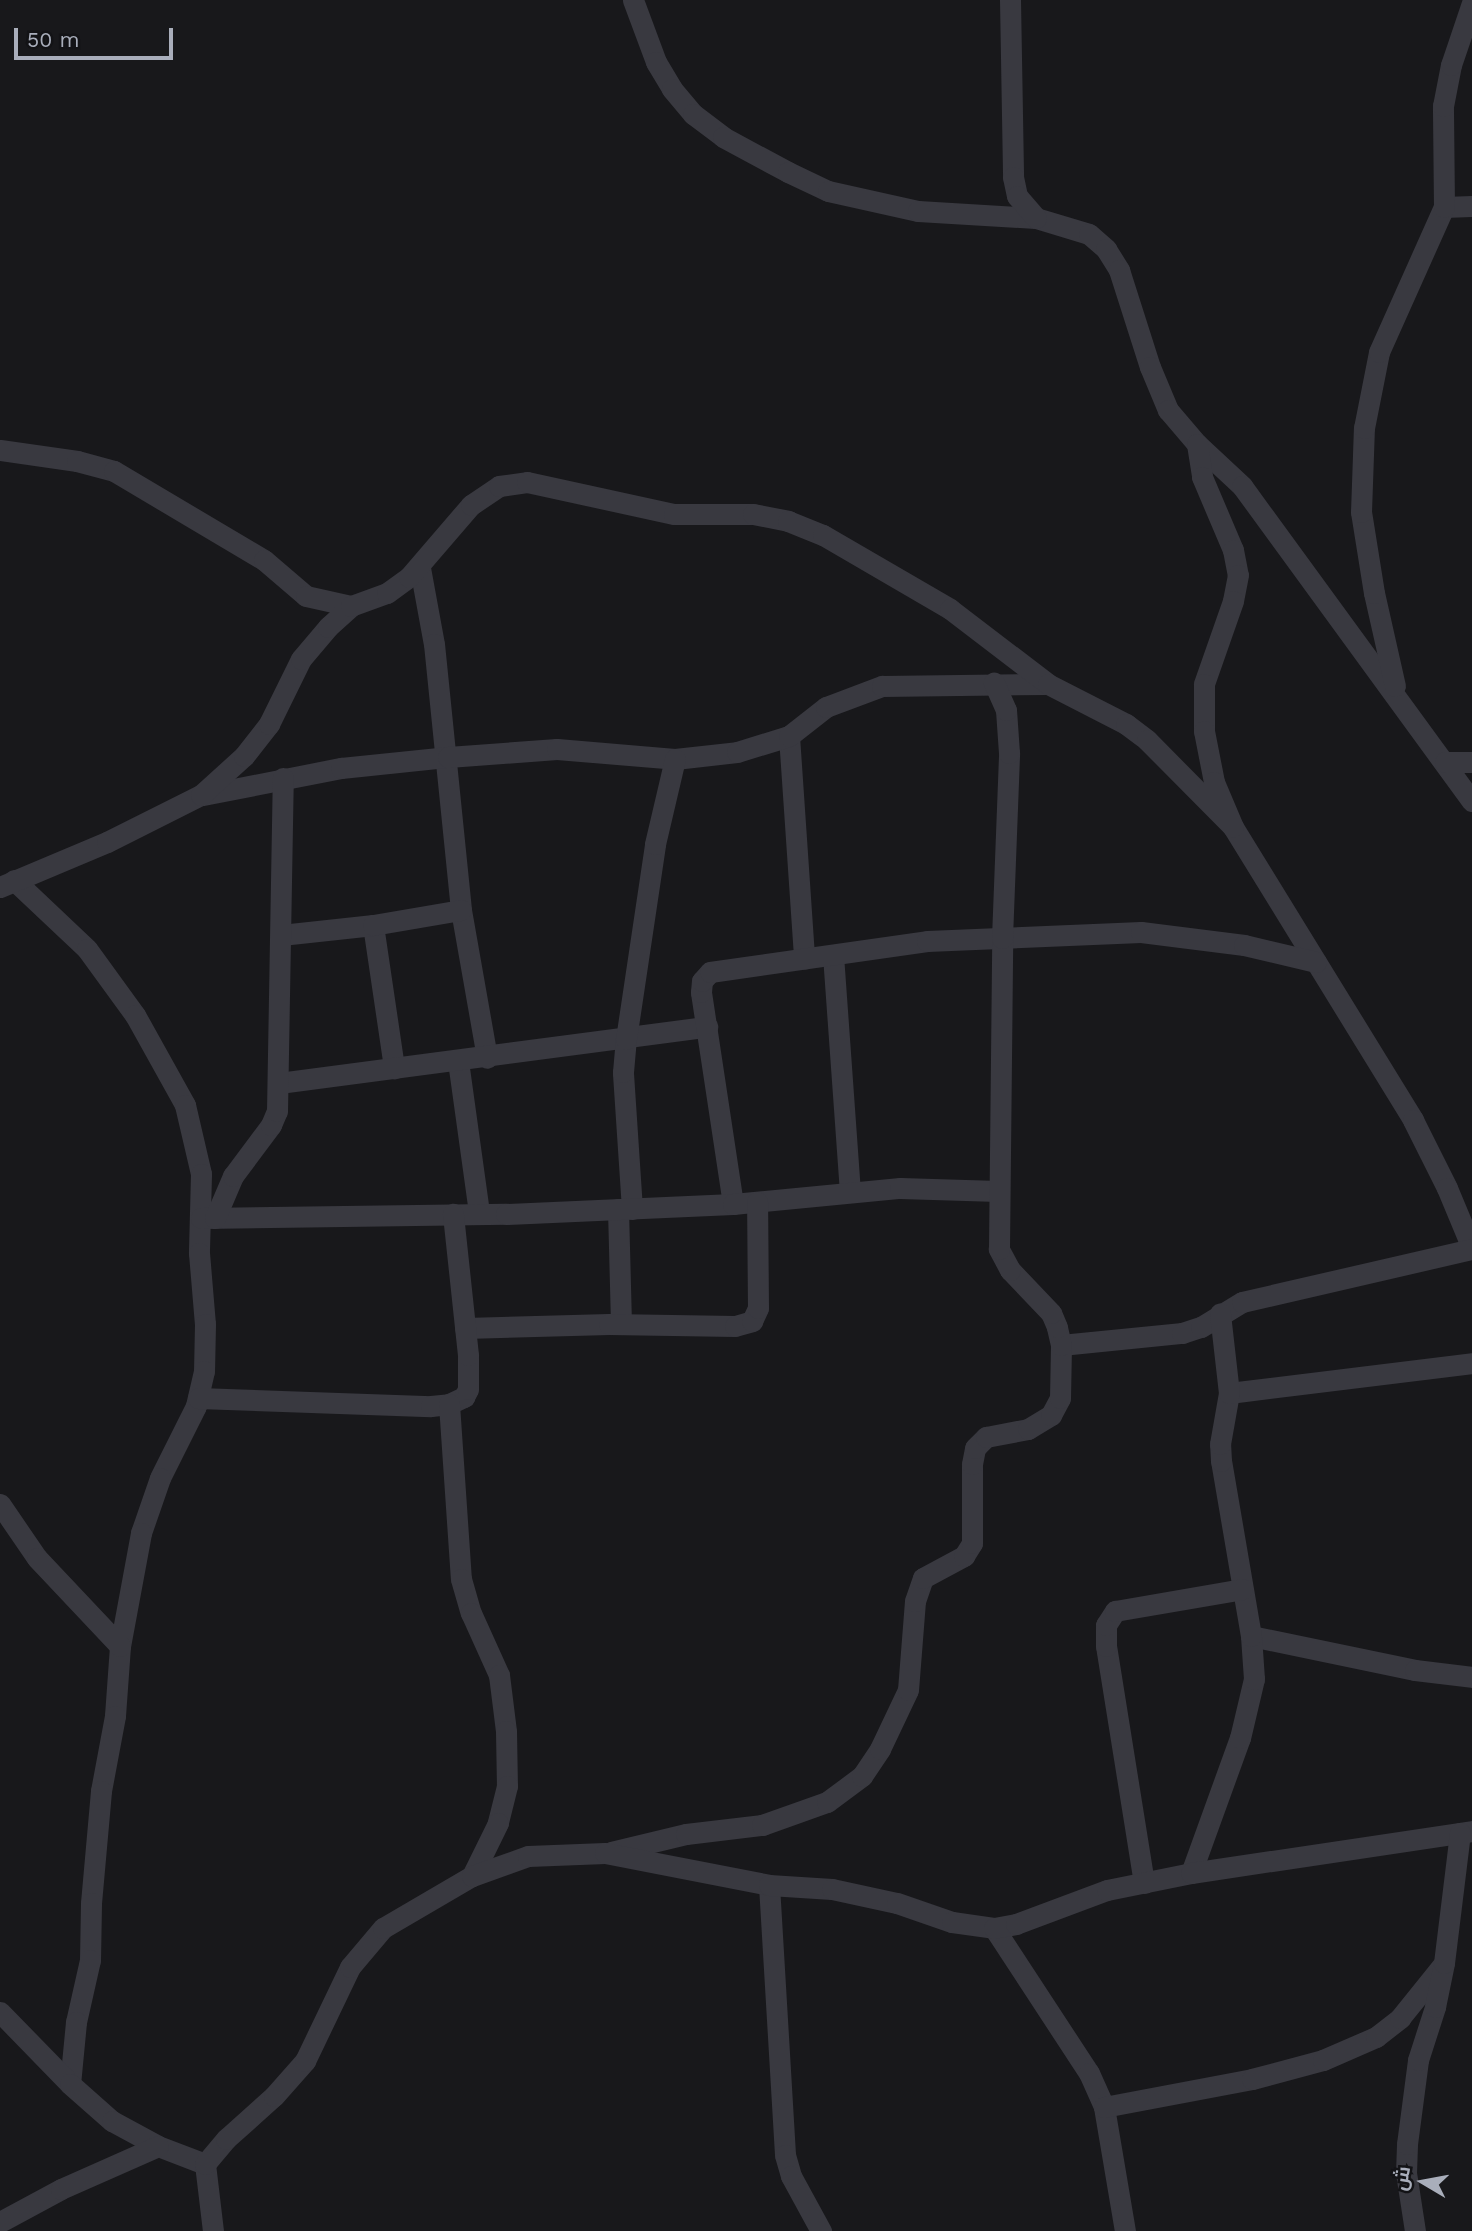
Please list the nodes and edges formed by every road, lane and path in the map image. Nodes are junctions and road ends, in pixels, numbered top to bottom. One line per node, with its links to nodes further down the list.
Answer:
1 (633, 0): 6 (street)
2 (1010, 0): 6 (street)
3 (1472, 3): 5 (street)
4 (1472, 206): 5 (street)
5 (1444, 207): 13 (street)
6 (1036, 218): 7 (street)
7 (1197, 444): 13 (street); 22 (street)
8 (0, 450): 10 (street)
9 (420, 568): 10 (street); 12 (street); 15 (street)
10 (351, 606): 20 (street)
11 (994, 683): 12 (street); 14 (street); 27 (street)
12 (1048, 684): 22 (street)
13 (1397, 695): 17 (street)
14 (789, 736): 16 (street); 29 (street)
15 (448, 757): 16 (street); 19 (street); 24 (street)
16 (676, 759): 32 (street)
17 (1444, 762): 18 (street); 21 (street)
18 (1472, 762)
19 (282, 778): 20 (street); 26 (street)
20 (201, 795): 23 (street)
21 (1472, 801)
22 (1233, 827): 30 (street)
23 (7, 883): 44 (street)
24 (461, 910): 25 (street); 33 (street)
25 (373, 925): 26 (street); 35 (street)
26 (281, 935): 36 (street)
27 (1002, 938): 28 (street); 30 (street); 38 (street)
28 (833, 954): 29 (street); 37 (street)
29 (804, 958): 31 (street)
30 (1316, 962): 45 (street)
31 (707, 1027): 32 (street); 40 (street)
32 (626, 1039): 33 (street); 41 (street)
33 (487, 1058): 34 (street)
34 (458, 1061): 35 (street); 42 (street)
35 (394, 1068): 36 (street)
36 (279, 1083): 44 (street)
37 (850, 1191): 38 (street); 39 (street)
38 (998, 1191): 49 (street)
39 (757, 1202): 40 (street); 47 (street)
40 (733, 1205): 41 (street)
41 (625, 1209): 42 (street); 47 (street)
42 (479, 1213): 43 (street)
43 (453, 1214): 44 (street); 48 (street)
44 (208, 1218): 52 (street)
45 (1472, 1249): 46 (street)
46 (1220, 1314): 49 (street); 51 (street)
47 (621, 1324): 48 (street)
48 (465, 1328): 53 (street)
49 (1061, 1345): 60 (street)
50 (1472, 1363): 51 (street)
51 (1229, 1393): 55 (street)
52 (198, 1398): 53 (street); 57 (street)
53 (449, 1404): 62 (street)
54 (0, 1504): 57 (street)
55 (1242, 1589): 56 (street); 63 (street)
56 (1251, 1636): 58 (street); 61 (street)
57 (120, 1647): 68 (street)
58 (1472, 1677)
59 (1466, 1832): 61 (street); 66 (street)
60 (605, 1853): 62 (street); 64 (street)
61 (1191, 1873): 63 (street)
62 (472, 1876): 71 (street)
63 (1144, 1883): 65 (street)
64 (769, 1885): 65 (street); 74 (street)
65 (994, 1928): 69 (street)
66 (1444, 1963): 69 (street); 76 (street)
67 (0, 2012): 68 (street)
68 (70, 2084): 70 (street)
69 (1104, 2108): 75 (street)
70 (158, 2146): 71 (street); 72 (street)
71 (205, 2164): 73 (street)
72 (0, 2222)
73 (213, 2231)
74 (821, 2231)
75 (1125, 2231)
76 (1415, 2231)

